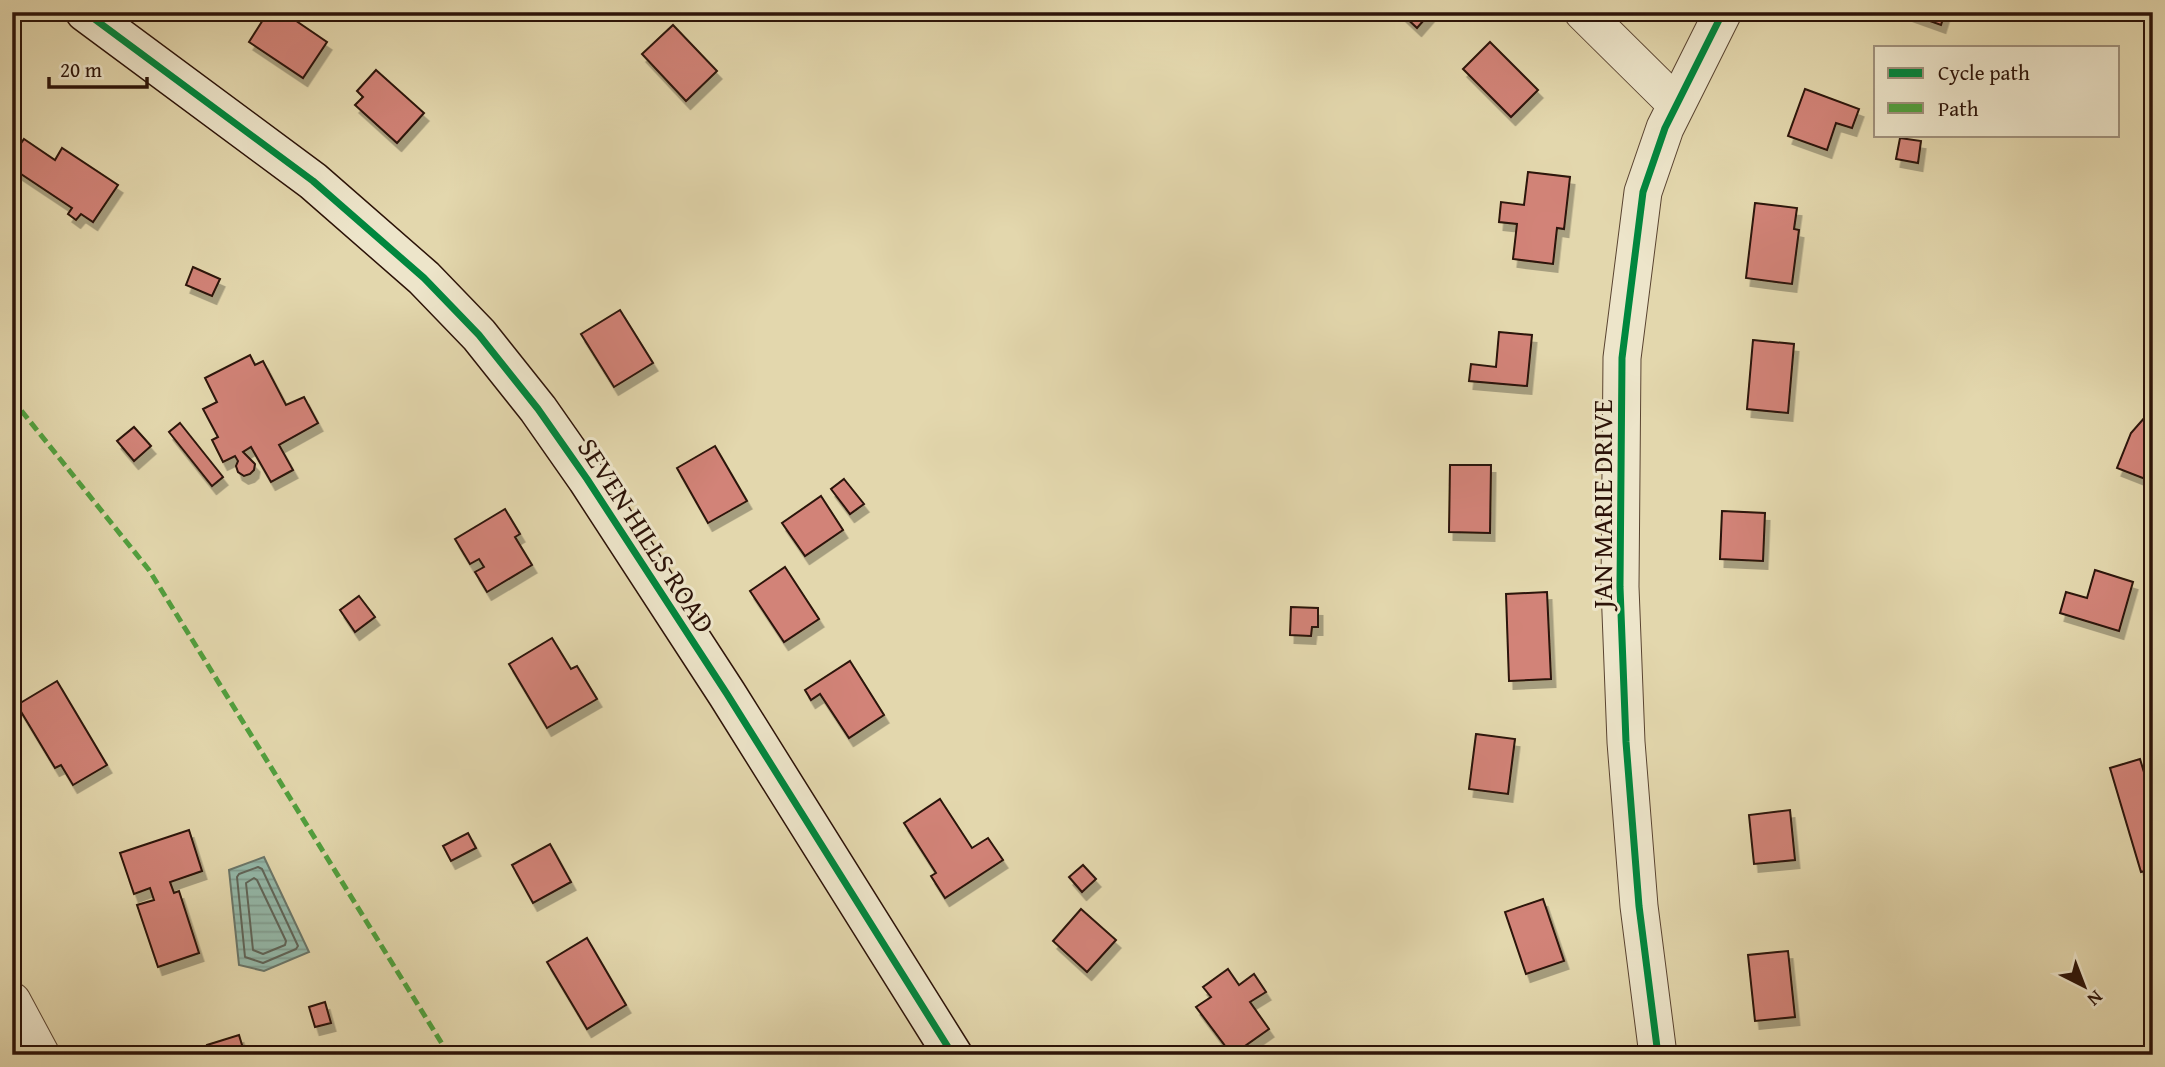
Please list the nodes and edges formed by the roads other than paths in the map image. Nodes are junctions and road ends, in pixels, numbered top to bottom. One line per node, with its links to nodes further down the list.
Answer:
1 (85, 12): 7 (street, SEVEN HILLS ROAD)
2 (1583, 12): 4 (street)
3 (1723, 12): 4 (street, JAN MARIE DRIVE)
4 (1676, 104): 8 (street, JAN MARIE DRIVE)
5 (12, 1001): 6 (street)
6 (41, 1055)
7 (953, 1055)
8 (1658, 1055)

